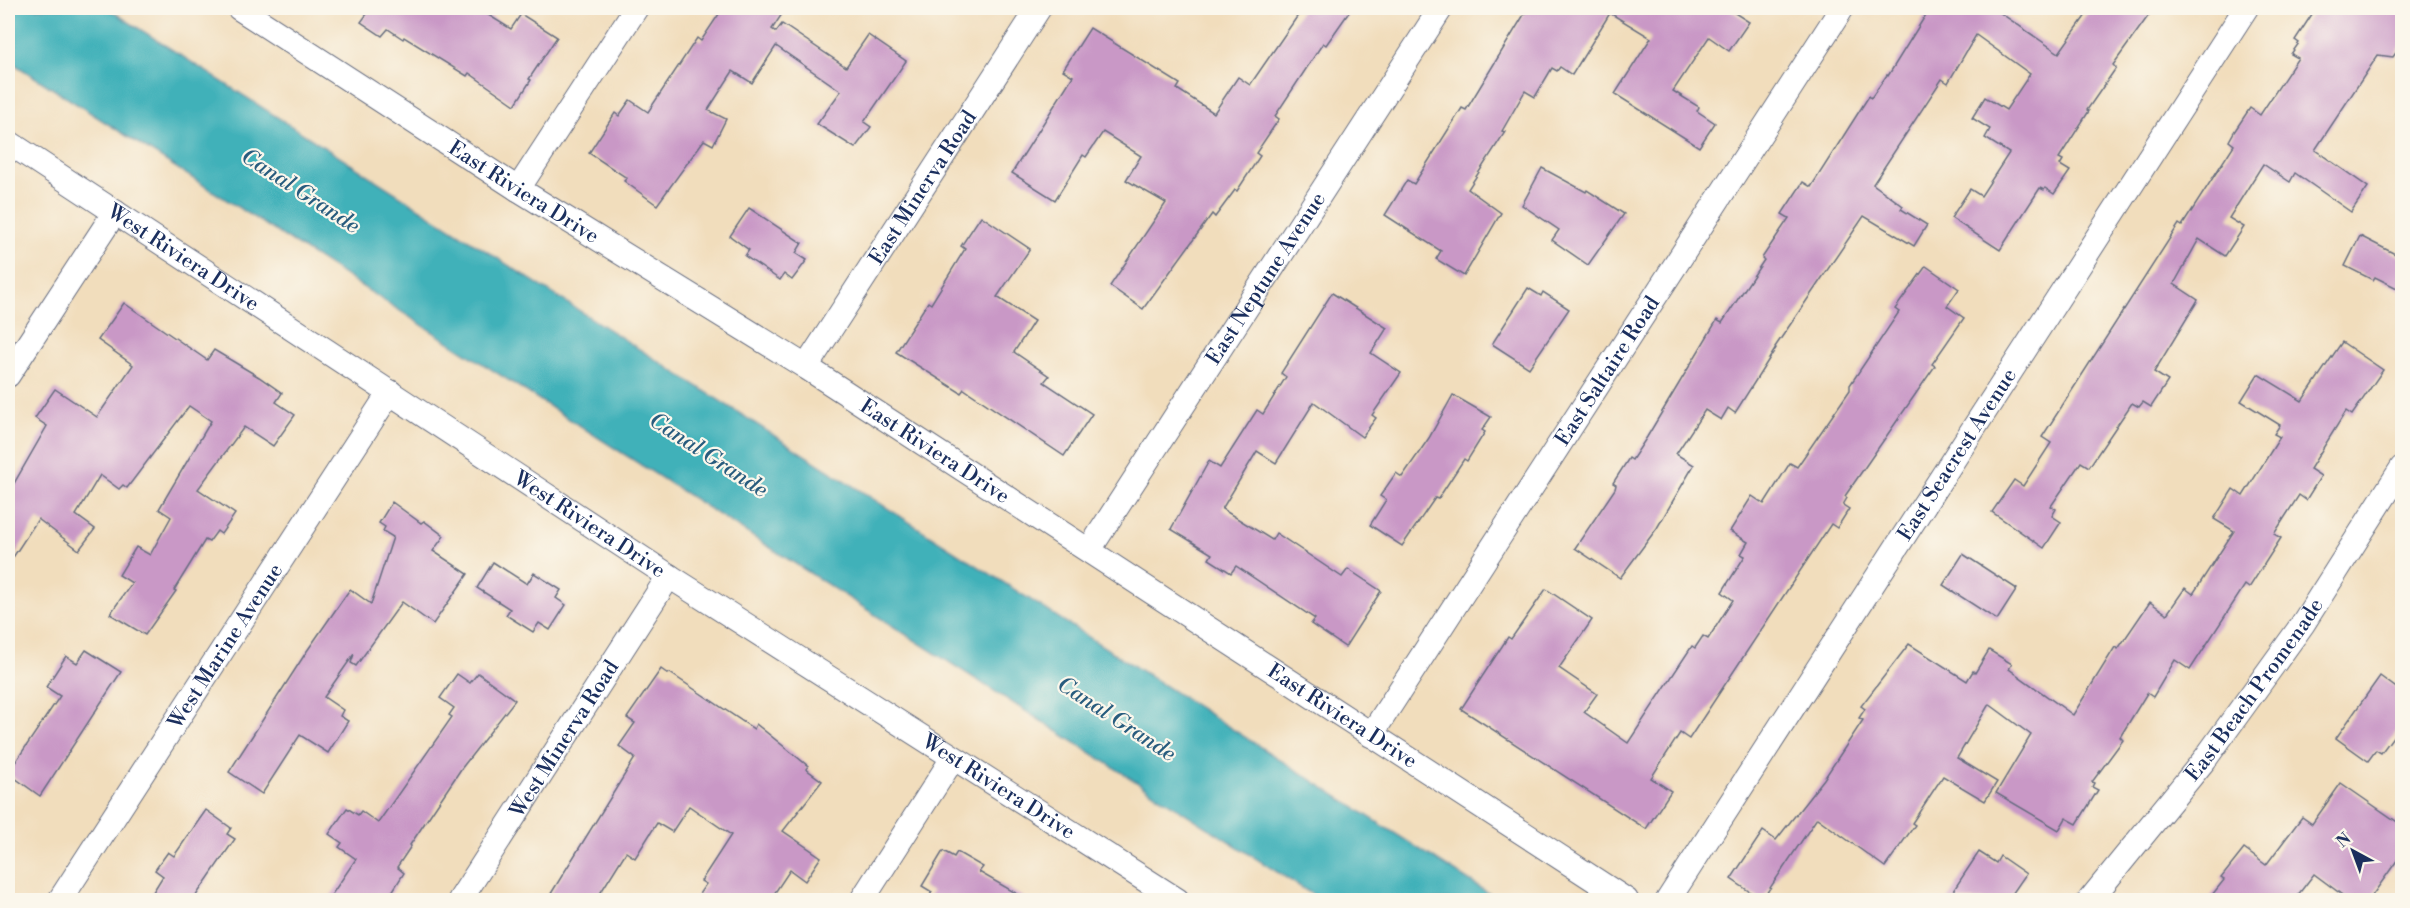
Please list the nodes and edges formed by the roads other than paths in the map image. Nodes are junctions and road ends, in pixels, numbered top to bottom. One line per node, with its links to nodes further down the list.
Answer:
1 (239, 8): 8 (street, East Riviera Drive)
2 (636, 8): 8 (street)
3 (1039, 8): 10 (street, East Minerva Road)
4 (1442, 8): 14 (street, East Neptune Avenue)
5 (1842, 8): 16 (street, East Saltaire Road)
6 (2246, 8): 23 (street, East Seacrest Avenue)
7 (8, 142): 9 (street, West Riviera Drive)
8 (518, 189): 10 (street, East Riviera Drive)
9 (115, 212): 11 (street); 12 (street, West Riviera Drive)
10 (806, 367): 14 (street, East Riviera Drive)
11 (8, 375)
12 (390, 392): 15 (street, West Riviera Drive); 18 (street, West Marine Avenue)
13 (2403, 468): 24 (street, East Beach Promenade)
14 (1089, 550): 16 (street, East Riviera Drive)
15 (669, 576): 17 (street, West Riviera Drive); 19 (street, West Minerva Road)
16 (1371, 735): 22 (street, East Riviera Drive)
17 (953, 758): 20 (street); 21 (street, West Riviera Drive)
18 (60, 900)
19 (460, 900)
20 (862, 900)
21 (1177, 900)
22 (1626, 900)
23 (1668, 900)
24 (2090, 900)

